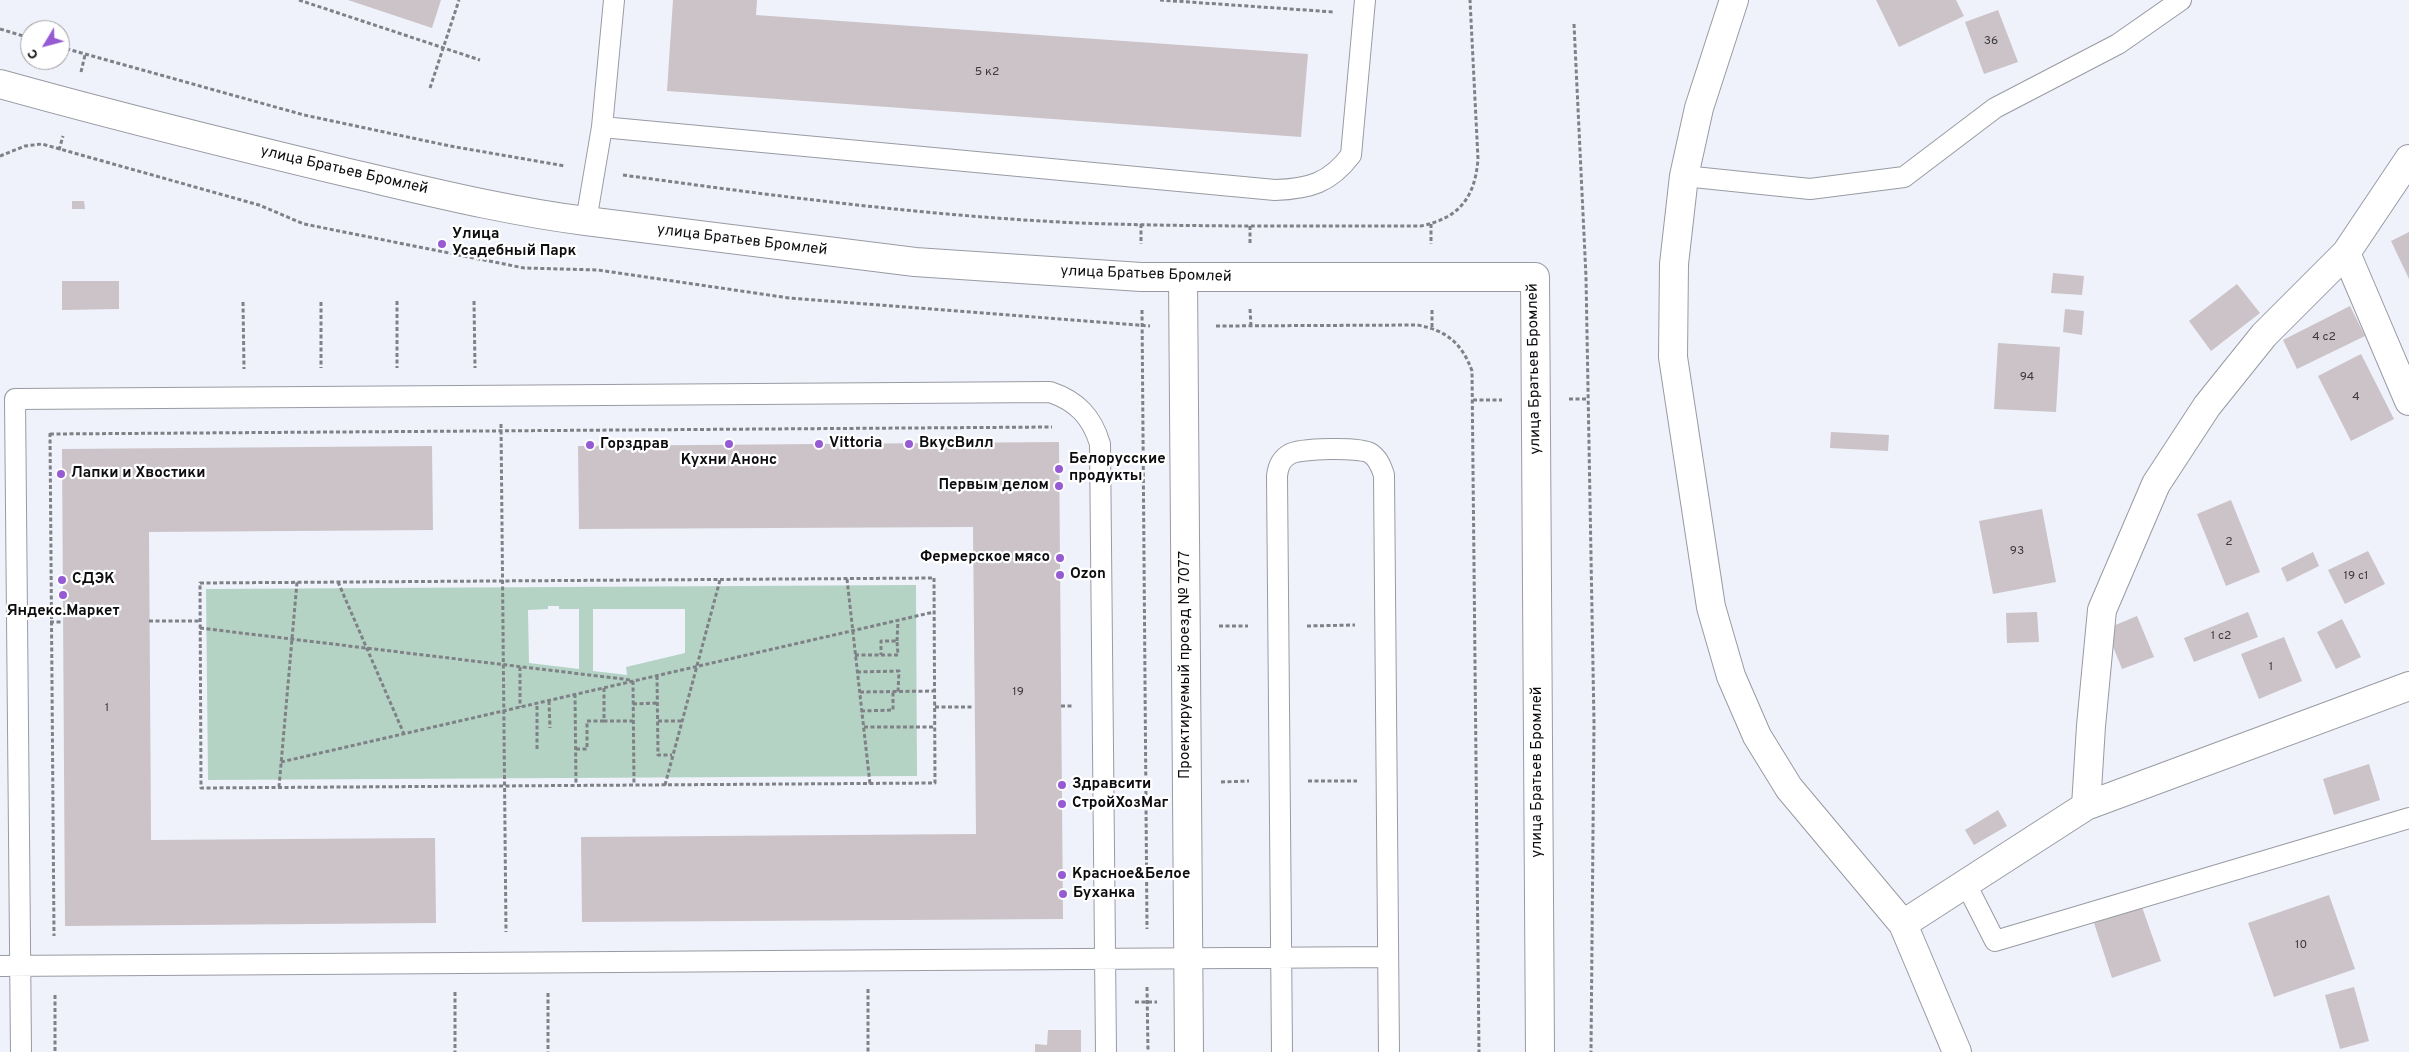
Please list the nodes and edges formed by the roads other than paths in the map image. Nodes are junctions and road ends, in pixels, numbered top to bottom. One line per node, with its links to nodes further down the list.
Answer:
1 (614, 0): 6 (lane)
2 (1734, 0): 8 (street)
3 (2181, 0): 8 (lane)
4 (1365, 7): 6 (lane)
5 (0, 84): 9 (street, улица Братьев Бромлей)
6 (602, 127): 9 (lane)
7 (2409, 159): 10 (street)
8 (1684, 176): 17 (street)
9 (586, 221): 11 (street, улица Братьев Бромлей)
10 (2346, 254): 12 (street); 14 (street)
11 (1183, 277): 21 (street, Проектируемый проезд № 7077); 29 (street, улица Братьев Бромлей)
12 (2409, 401)
13 (2409, 686): 14 (street)
14 (2086, 806): 16 (street)
15 (2409, 818): 16 (lane)
16 (1966, 884): 17 (street)
17 (1903, 924): 30 (street)
18 (1281, 958): 19 (lane); 19 (lane); 21 (lane); 27 (lane)
19 (1388, 958): 28 (lane)
20 (1105, 959): 21 (lane); 23 (lane); 23 (lane); 25 (lane)
21 (1189, 959): 26 (street, Проектируемый проезд № 7077)
22 (0, 966): 23 (lane)
23 (20, 966): 24 (lane)
24 (21, 1052)
25 (1106, 1052)
26 (1189, 1052)
27 (1282, 1052)
28 (1389, 1052)
29 (1540, 1052)
30 (1958, 1052)

